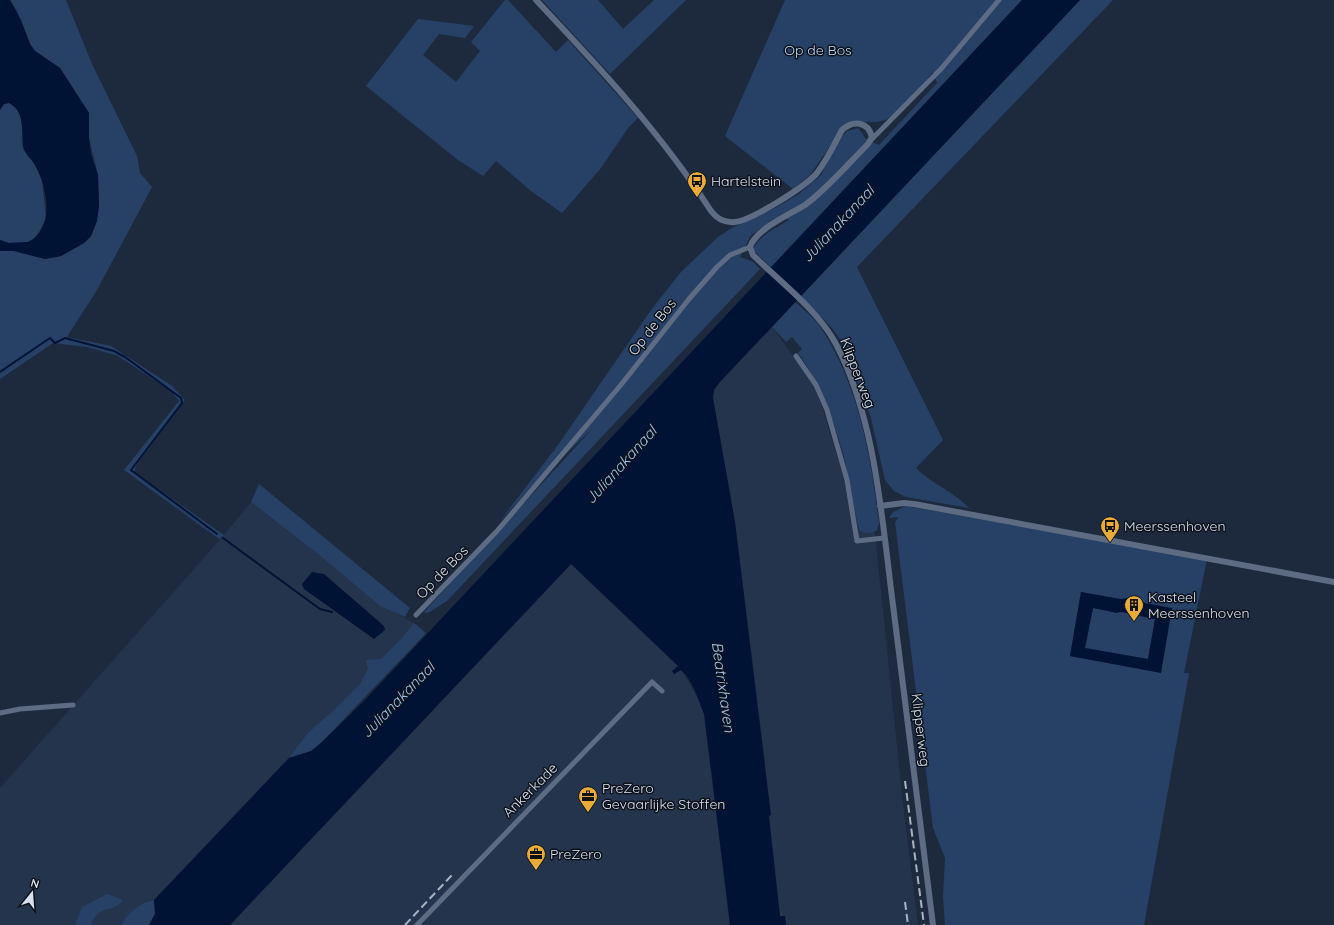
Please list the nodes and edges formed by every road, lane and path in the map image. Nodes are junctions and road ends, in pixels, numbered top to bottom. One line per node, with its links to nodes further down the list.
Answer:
1 (536, 0): 3 (street)
2 (999, 0): 3 (street)
3 (871, 140): 4 (street)
4 (750, 247): 6 (street, Klipperweg); 9 (street, Op de Bos)
5 (796, 356): 7 (street)
6 (880, 506): 7 (street, Klipperweg); 8 (street)
7 (884, 538): 14 (street, Klipperweg)
8 (1334, 582)
9 (416, 616)
10 (662, 691): 13 (street, Ankerkade)
11 (72, 704): 12 (street)
12 (0, 713)
13 (417, 925)
14 (933, 925)

